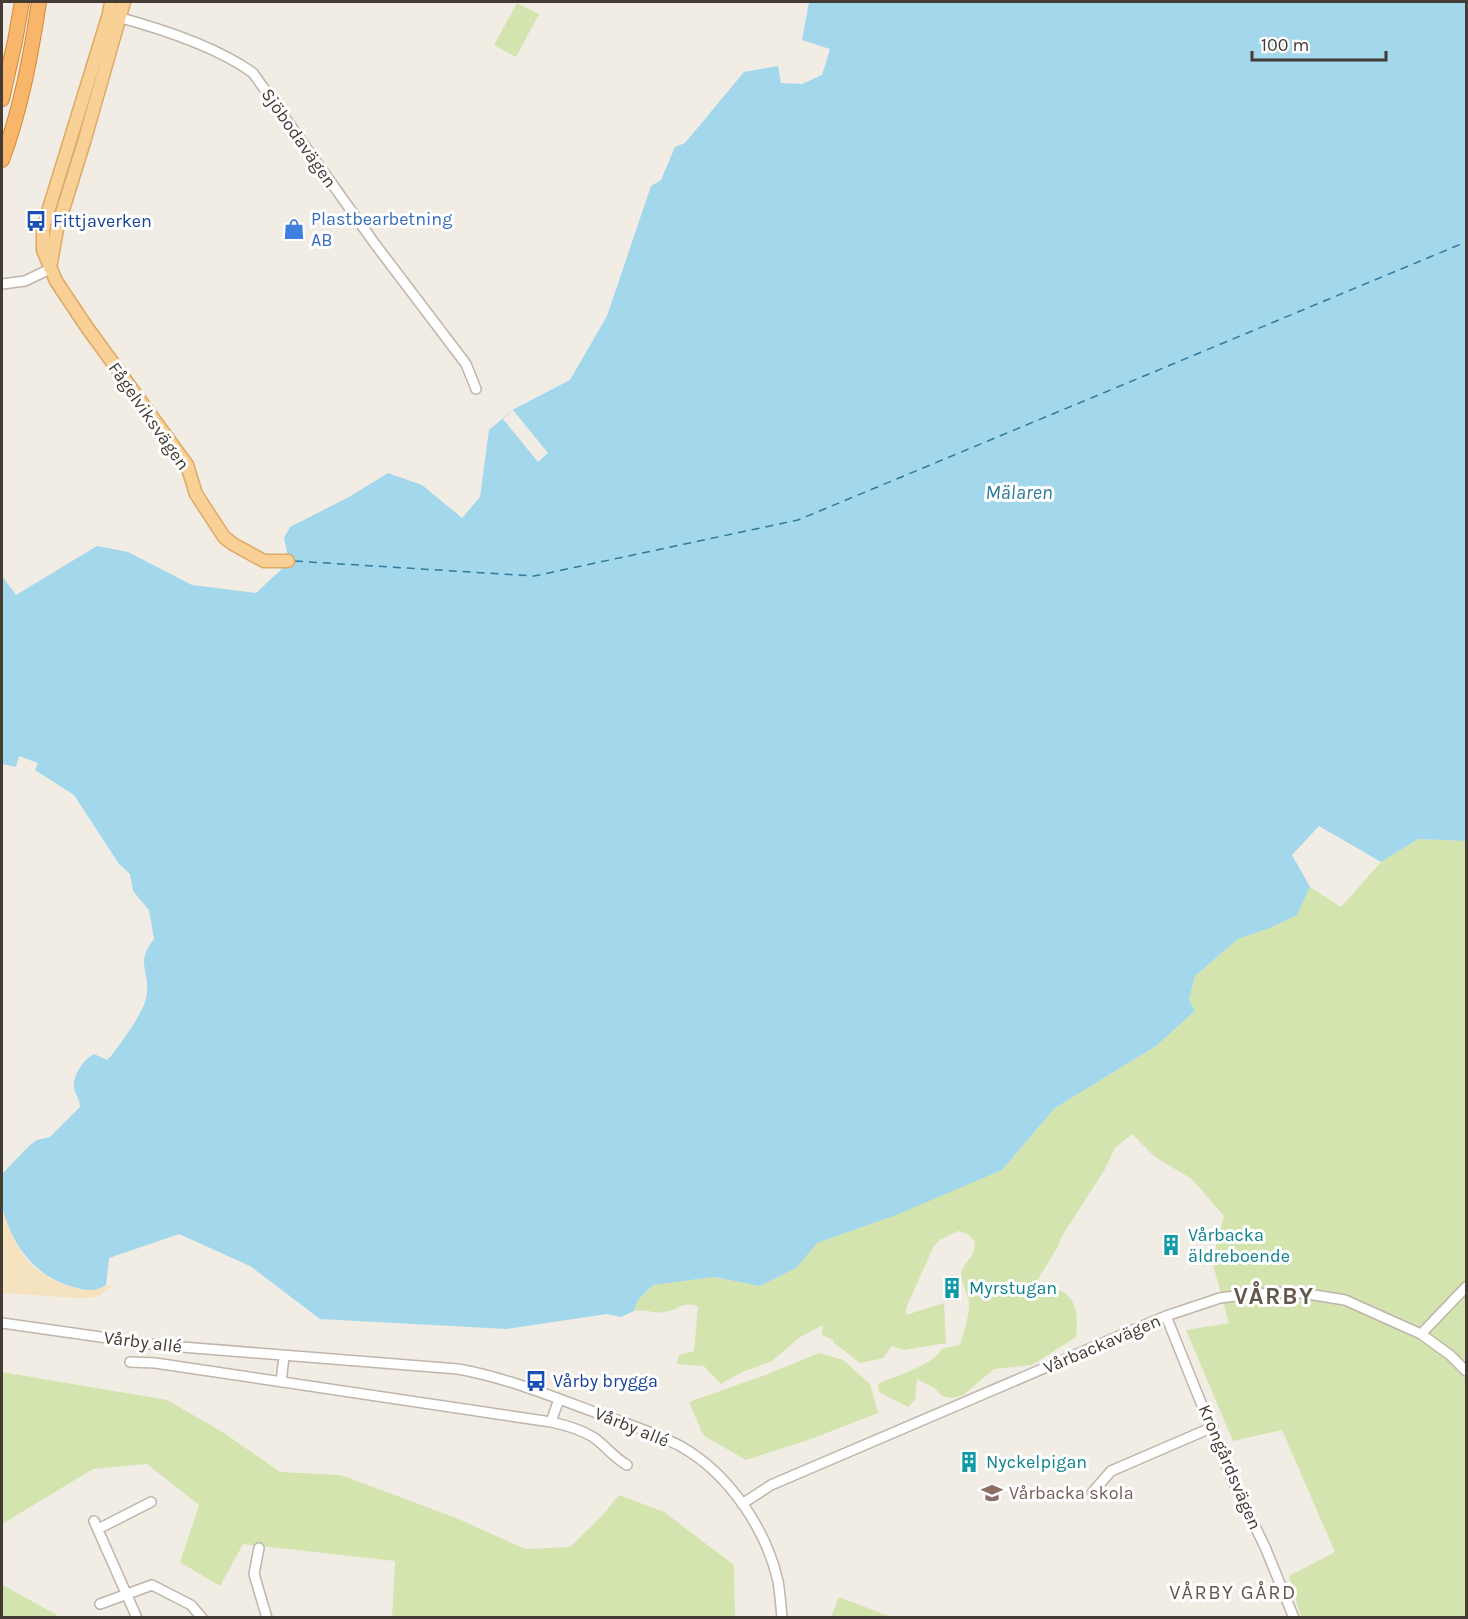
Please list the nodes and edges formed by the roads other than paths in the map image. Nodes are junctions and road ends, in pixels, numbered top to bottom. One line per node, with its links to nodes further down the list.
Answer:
1 (21, 2): 5 (highway)
2 (39, 2): 6 (highway)
3 (124, 2): 4 (main road, Fågelviksvägen)
4 (114, 11): 7 (main road, Fågelviksvägen); 9 (street, Sjöbodavägen)
5 (2, 99)
6 (2, 160)
7 (50, 269): 8 (street); 10 (main road, Fågelviksvägen)
8 (2, 284)
9 (476, 389)
10 (288, 561)
11 (1467, 1287): 14 (street)
12 (1166, 1316): 14 (street, Vårbackavägen); 21 (street, Krongårdsvägen); 25 (street, Vårbackavägen)
13 (2, 1323): 15 (street, Vårby allé)
14 (1421, 1334): 17 (street, Vårbackavägen)
15 (284, 1356): 18 (street); 19 (street, Vårby allé)
16 (130, 1362): 18 (street, Vårby allé)
17 (1467, 1371)
18 (281, 1382): 20 (street, Vårby allé)
19 (559, 1399): 20 (street); 25 (street, Vårby allé)
20 (551, 1422): 22 (street, Vårby allé)
21 (1213, 1427): 23 (street); 33 (street, Krongårdsvägen)
22 (627, 1465)
23 (1092, 1492)
24 (151, 1502): 27 (street)
25 (742, 1504): 32 (street, Vårby allé)
26 (259, 1548): 31 (street)
27 (127, 1593): 28 (street); 29 (street); 30 (street)
28 (100, 1604)
29 (137, 1617)
30 (202, 1617)
31 (267, 1617)
32 (782, 1617)
33 (1294, 1617)

